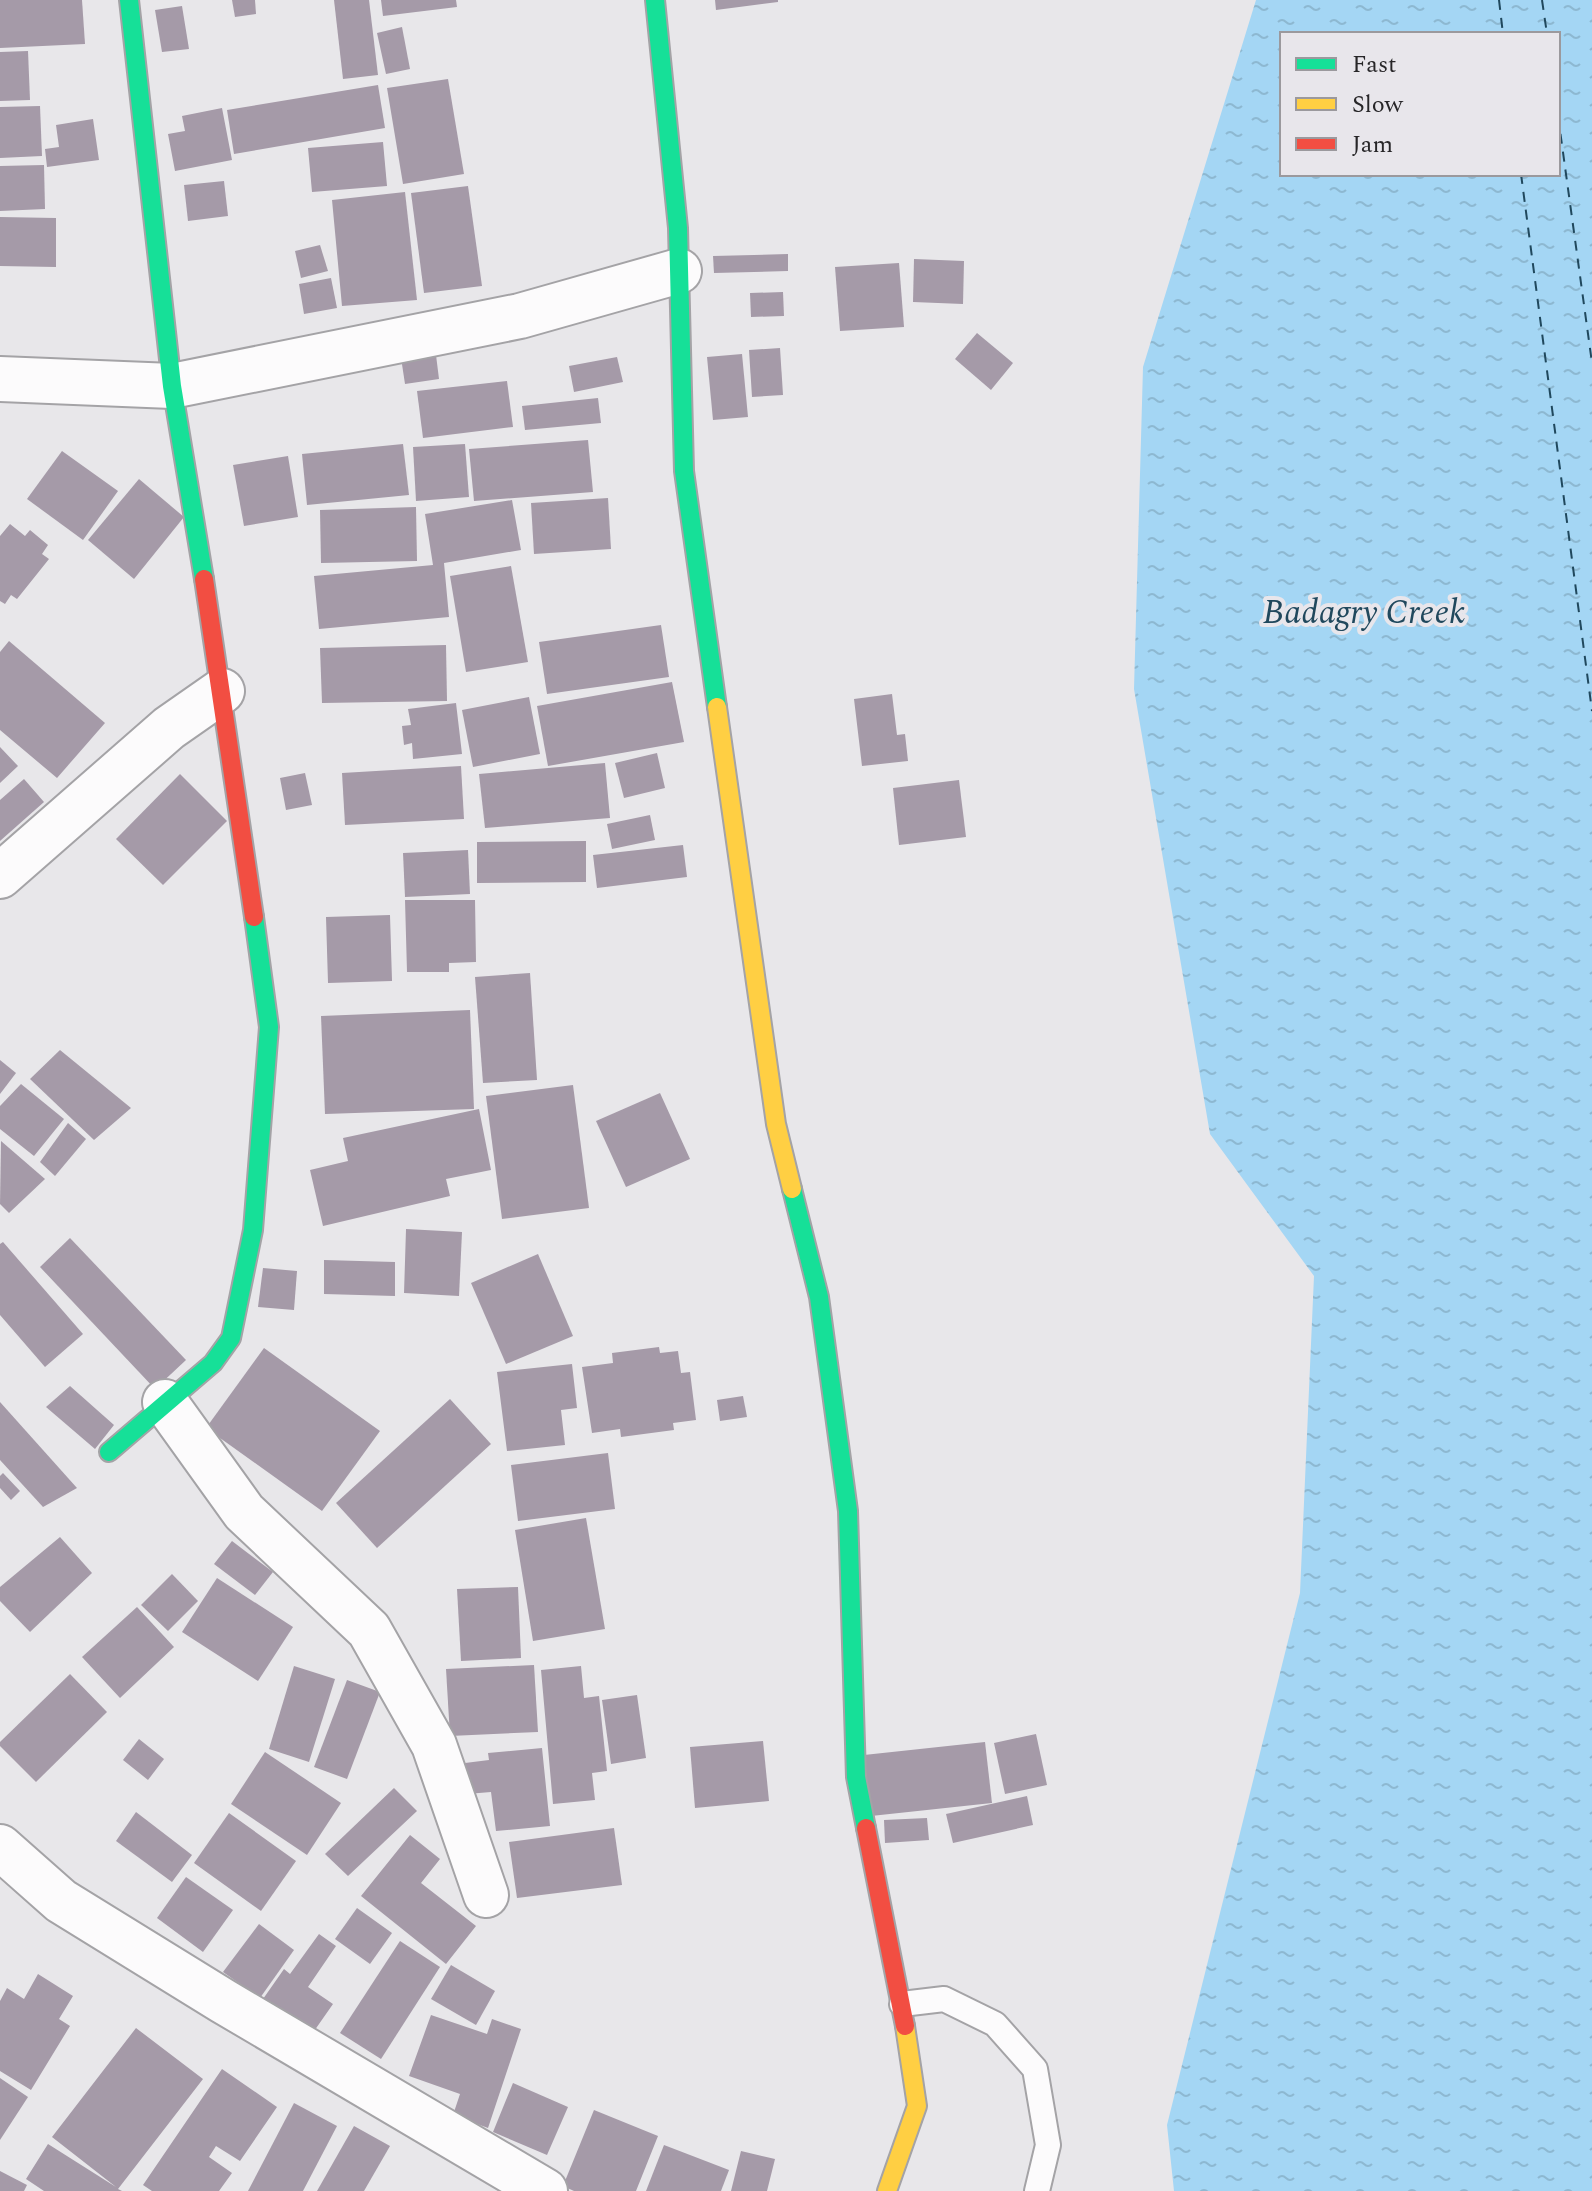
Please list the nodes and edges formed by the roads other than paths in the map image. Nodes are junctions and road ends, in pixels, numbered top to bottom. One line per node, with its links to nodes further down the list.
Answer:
1 (129, 0): 5 (street)
2 (655, 0): 3 (street)
3 (679, 271): 5 (street); 12 (street)
4 (0, 379): 5 (street)
5 (172, 386): 6 (street)
6 (222, 691): 7 (street); 8 (street)
7 (0, 876)
8 (165, 1402): 9 (street); 11 (street)
9 (109, 1452)
10 (0, 1847): 13 (street)
11 (486, 1895)
12 (902, 2004): 14 (street); 15 (lane)
13 (545, 2191)
14 (887, 2191)
15 (1037, 2191)

